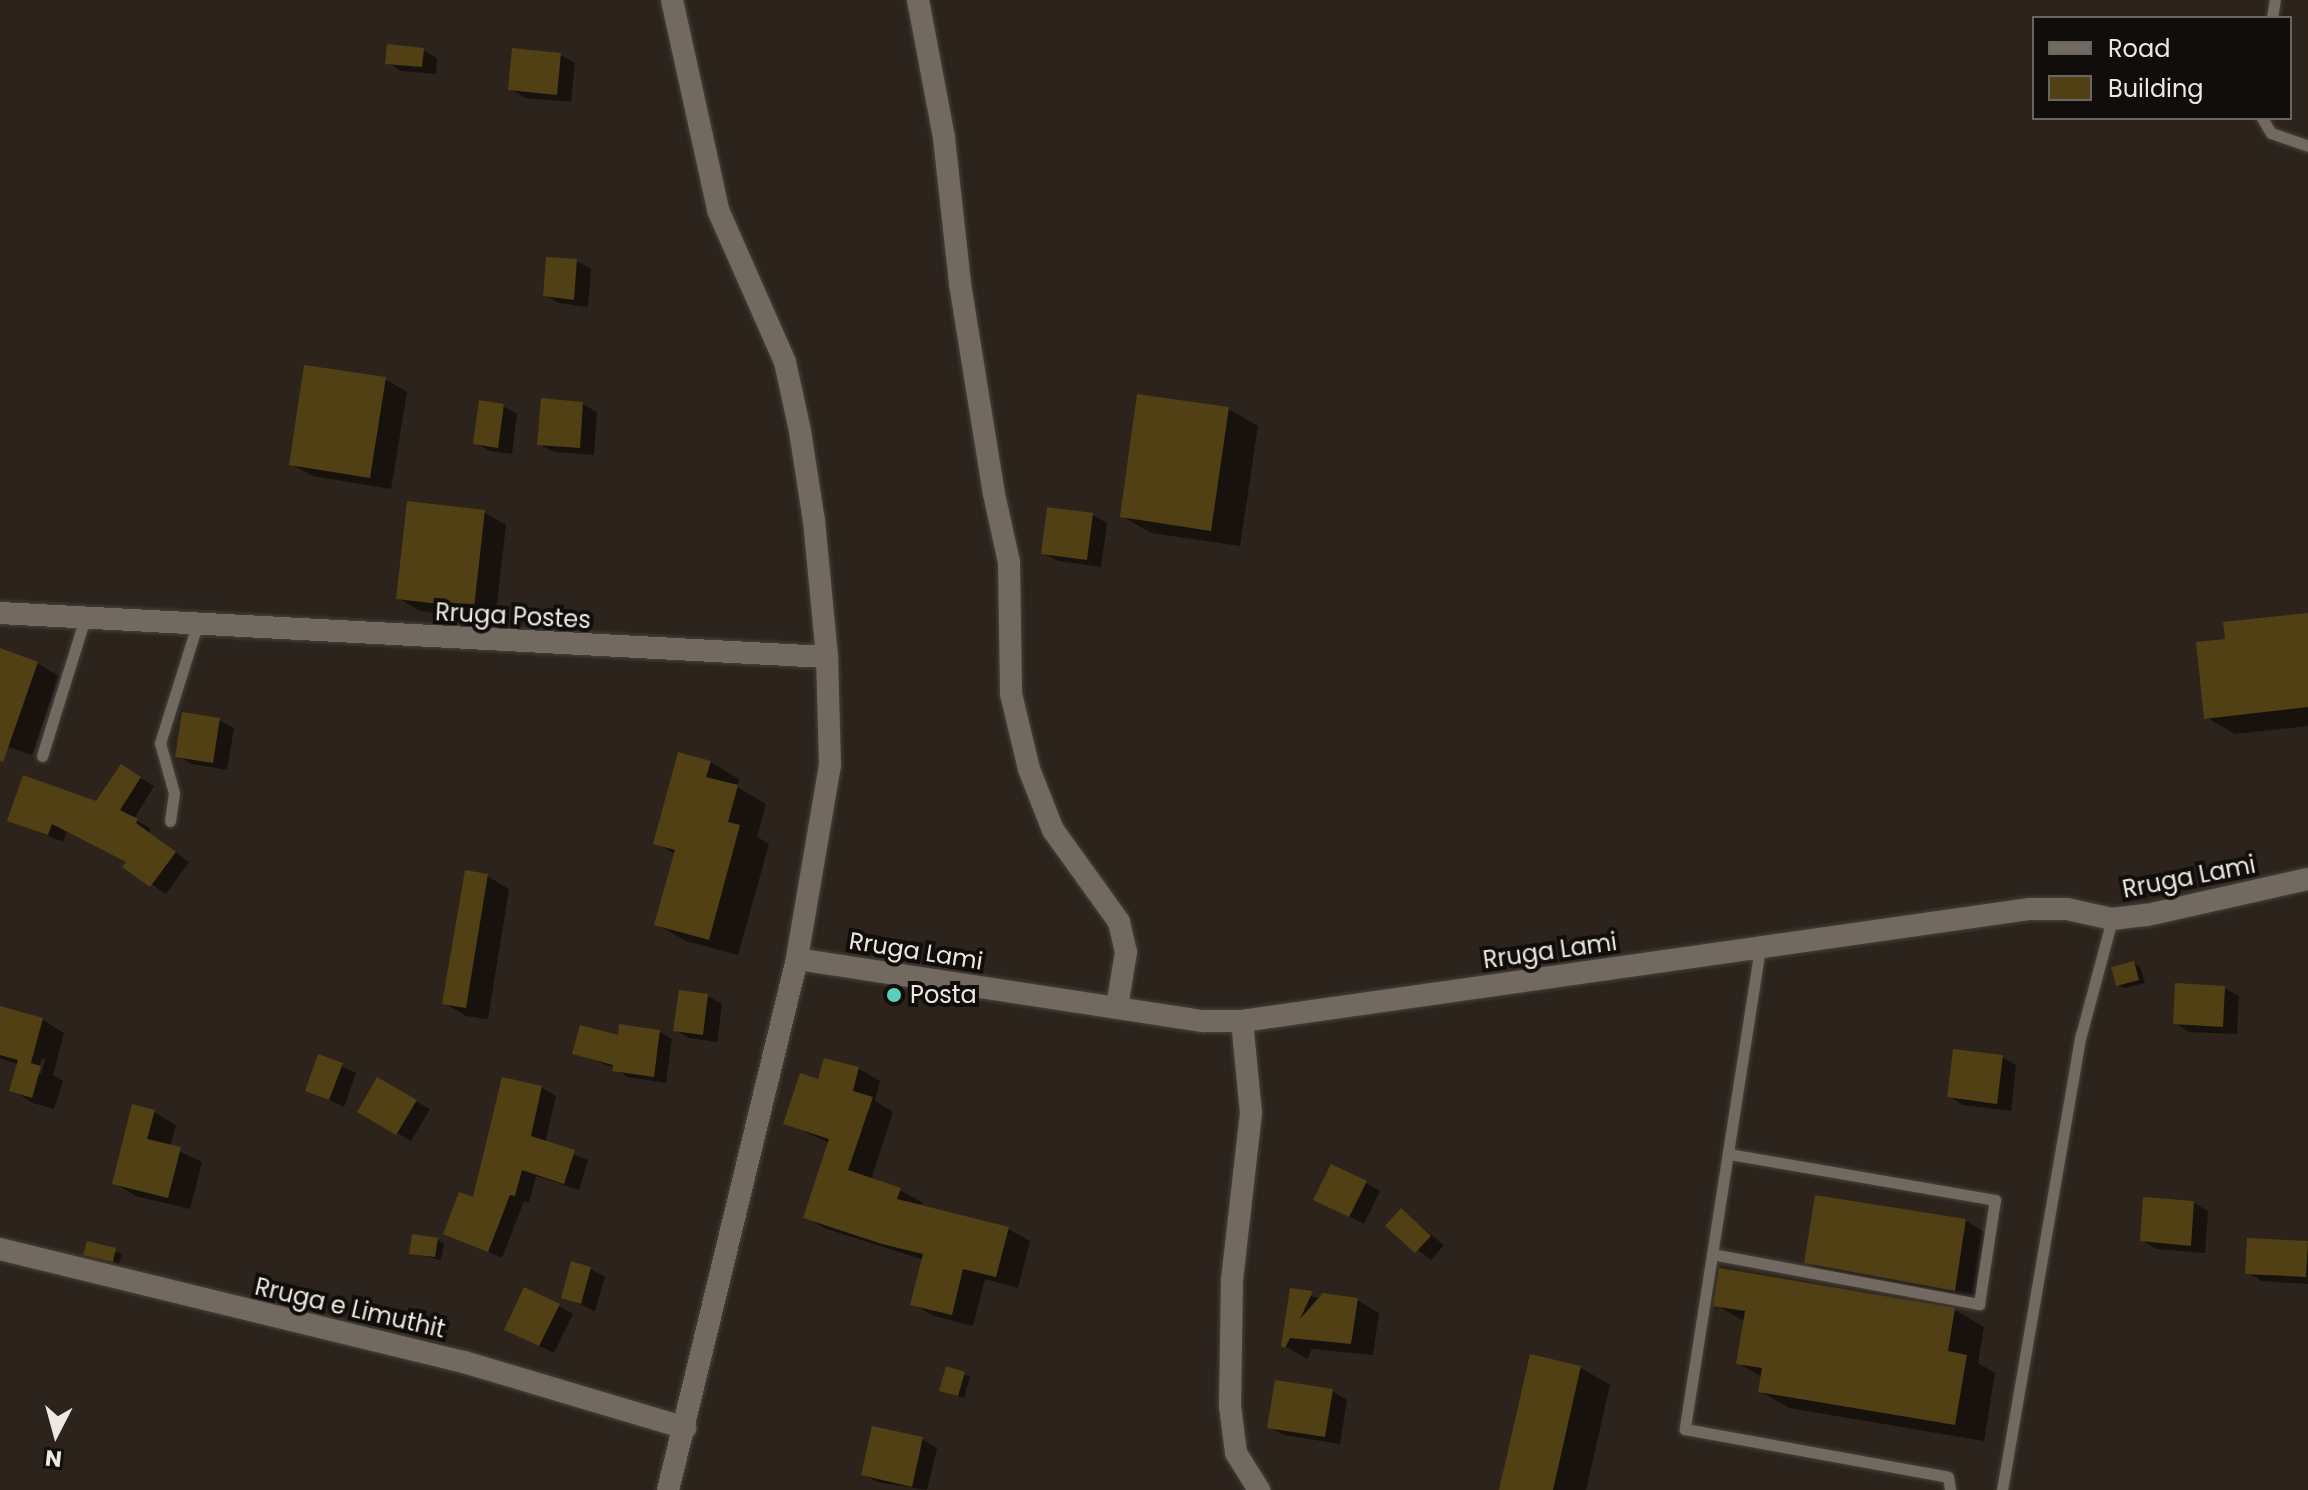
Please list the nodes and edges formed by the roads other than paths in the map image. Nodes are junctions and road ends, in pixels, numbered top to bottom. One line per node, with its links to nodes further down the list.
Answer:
1 (672, 0): 8 (street)
2 (918, 0): 15 (street)
3 (2263, 120): 4 (lane)
4 (2308, 146)
5 (0, 613): 6 (street, Rruga Postes)
6 (85, 618): 7 (street, Rruga Postes); 9 (lane)
7 (197, 625): 8 (street, Rruga Postes); 10 (lane)
8 (827, 657): 14 (street)
9 (42, 756)
10 (170, 821)
11 (2308, 879): 12 (street, Rruga Lami)
12 (2104, 918): 13 (street, Rruga Lami); 24 (lane)
13 (1760, 948): 16 (street, Rruga Lami); 17 (lane)
14 (797, 959): 15 (street, Rruga Lami); 20 (street)
15 (1117, 1007): 16 (street, Rruga Lami)
16 (1242, 1021): 22 (street)
17 (1728, 1154): 19 (lane); 19 (lane)
18 (0, 1249): 20 (street, Rruga e Limuthit)
19 (1712, 1254): 23 (lane)
20 (685, 1428): 21 (street)
21 (668, 1490)
22 (1259, 1490)
23 (1950, 1490)
24 (2002, 1490)

